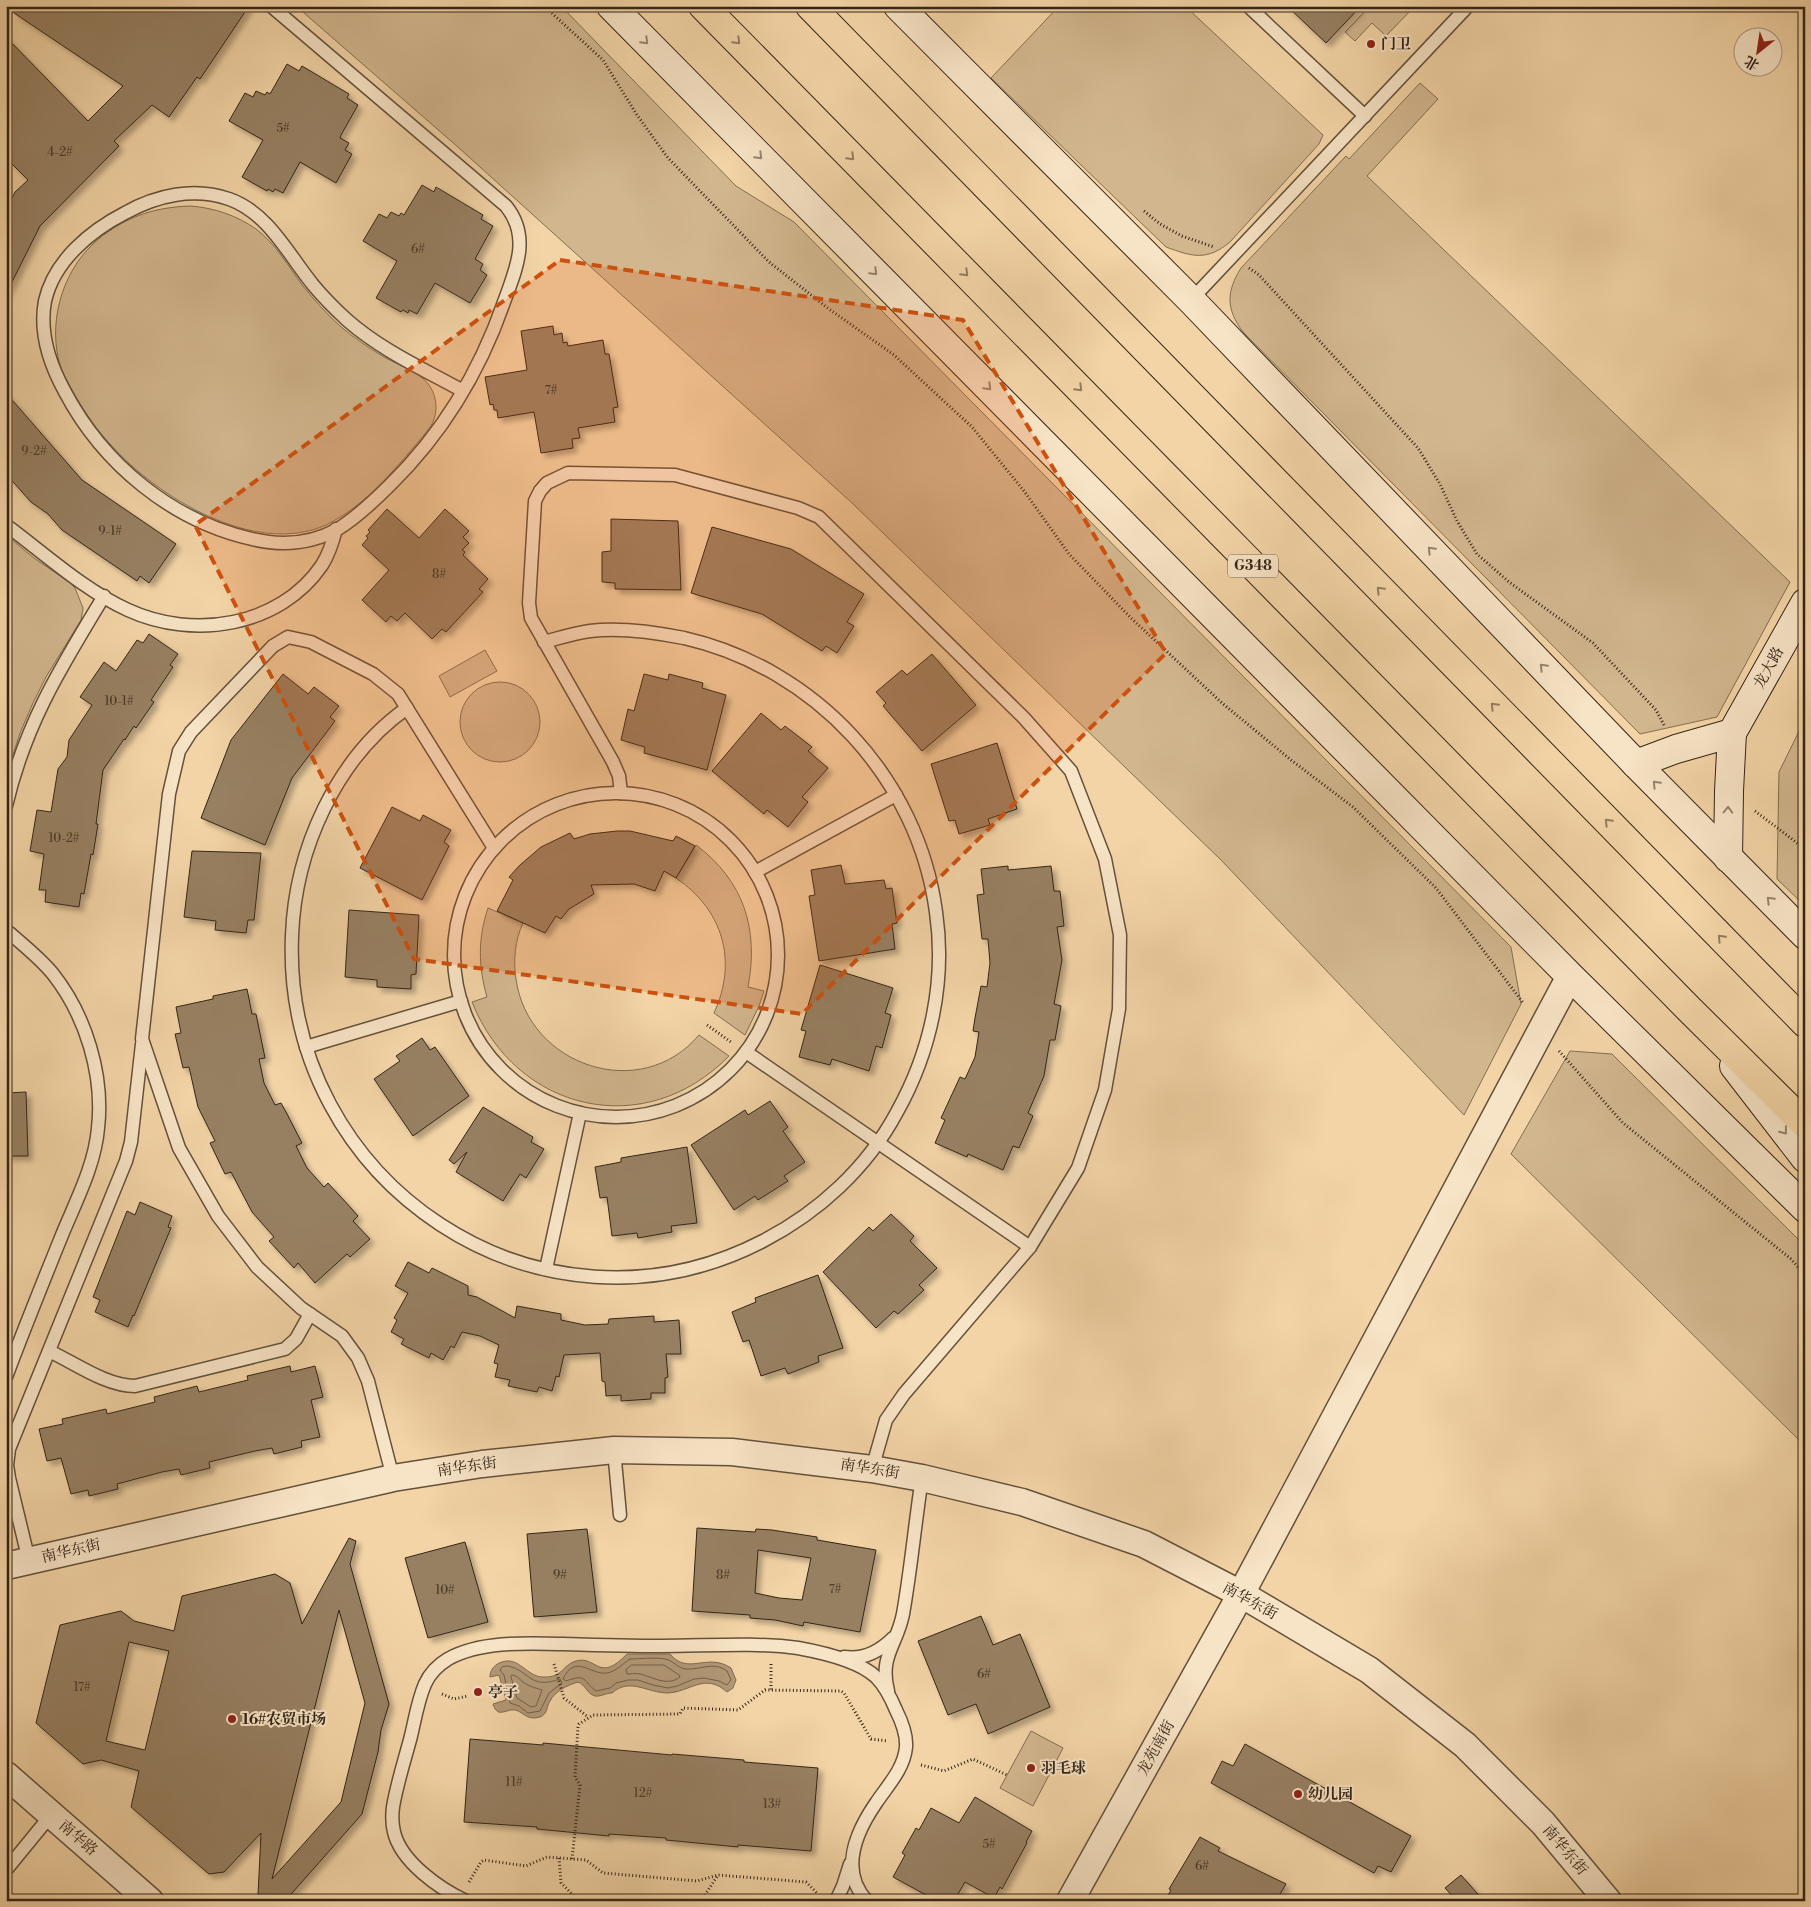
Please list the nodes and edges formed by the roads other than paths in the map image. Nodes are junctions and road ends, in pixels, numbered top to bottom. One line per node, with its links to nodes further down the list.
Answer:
1 (9, 6): 9 (lane)
2 (271, 6): 12 (lane)
3 (610, 6): 30 (street, one-way to 30)
4 (703, 6): 33 (highway, G348, one-way to 33)
5 (810, 6): 29 (highway, one-way to 5)
6 (898, 6): 11 (street)
7 (1248, 6): 10 (lane)
8 (1468, 6): 10 (lane)
9 (6, 10)
10 (1365, 116): 11 (lane)
11 (1191, 300): 20 (street, one-way to 11)
12 (463, 391): 14 (lane); 14 (lane)
13 (6, 525): 15 (lane)
14 (336, 529): 15 (lane)
15 (104, 596): 23 (lane)
16 (1805, 604): 19 (street, 龙大路)
17 (544, 642): 21 (lane); 22 (lane); 43 (lane)
18 (407, 708): 24 (lane); 35 (lane); 36 (lane)
19 (1732, 733): 20 (street); 25 (street, one-way to 19)
20 (1636, 764): 25 (street, one-way to 20)
21 (620, 793): 24 (lane); 26 (lane)
22 (896, 795): 26 (lane); 40 (lane)
23 (6, 806)
24 (494, 848): 31 (lane)
25 (1728, 858): 28 (street, one-way to 25)
26 (755, 872): 37 (lane)
27 (6, 930): 47 (lane)
28 (1805, 934)
29 (1742, 960): 32 (street); 34 (highway)
30 (1570, 976): 42 (street); 54 (street, 龙苑南街)
31 (462, 1001): 36 (lane); 38 (lane)
32 (1805, 1008)
33 (1690, 1010): 39 (highway, G348); 41 (street, one-way to 41)
34 (1805, 1022)
35 (142, 1038): 45 (lane); 46 (lane)
36 (306, 1047): 44 (lane)
37 (746, 1052): 38 (lane); 40 (lane)
38 (580, 1113): 44 (lane)
39 (1805, 1124)
40 (879, 1142): 43 (lane); 44 (lane)
41 (1805, 1158)
42 (1805, 1208)
43 (1030, 1247): 49 (lane)
44 (546, 1269)
45 (310, 1314): 46 (lane); 50 (lane)
46 (49, 1351): 53 (lane)
47 (6, 1377)
48 (614, 1450): 49 (street, 南华东街); 50 (street, 南华东街); 52 (lane)
49 (872, 1468): 51 (street, 南华东街)
50 (393, 1478): 53 (street, 南华东街)
51 (922, 1478): 54 (street, 南华东街); 55 (lane)
52 (620, 1515)
53 (18, 1563)
54 (1241, 1594): 66 (street, 龙苑南街); 67 (street, 南华东街)
55 (897, 1634): 56 (lane); 57 (lane)
56 (827, 1655): 57 (lane); 62 (lane)
57 (889, 1693): 60 (lane)
58 (6, 1775): 59 (street, 南华路)
59 (51, 1815): 61 (lane); 63 (street, 南华路)
60 (852, 1856): 64 (lane); 65 (lane)
61 (6, 1870)
62 (463, 1899)
63 (150, 1901)
64 (836, 1901)
65 (867, 1901)
66 (1070, 1901)
67 (1608, 1901)

